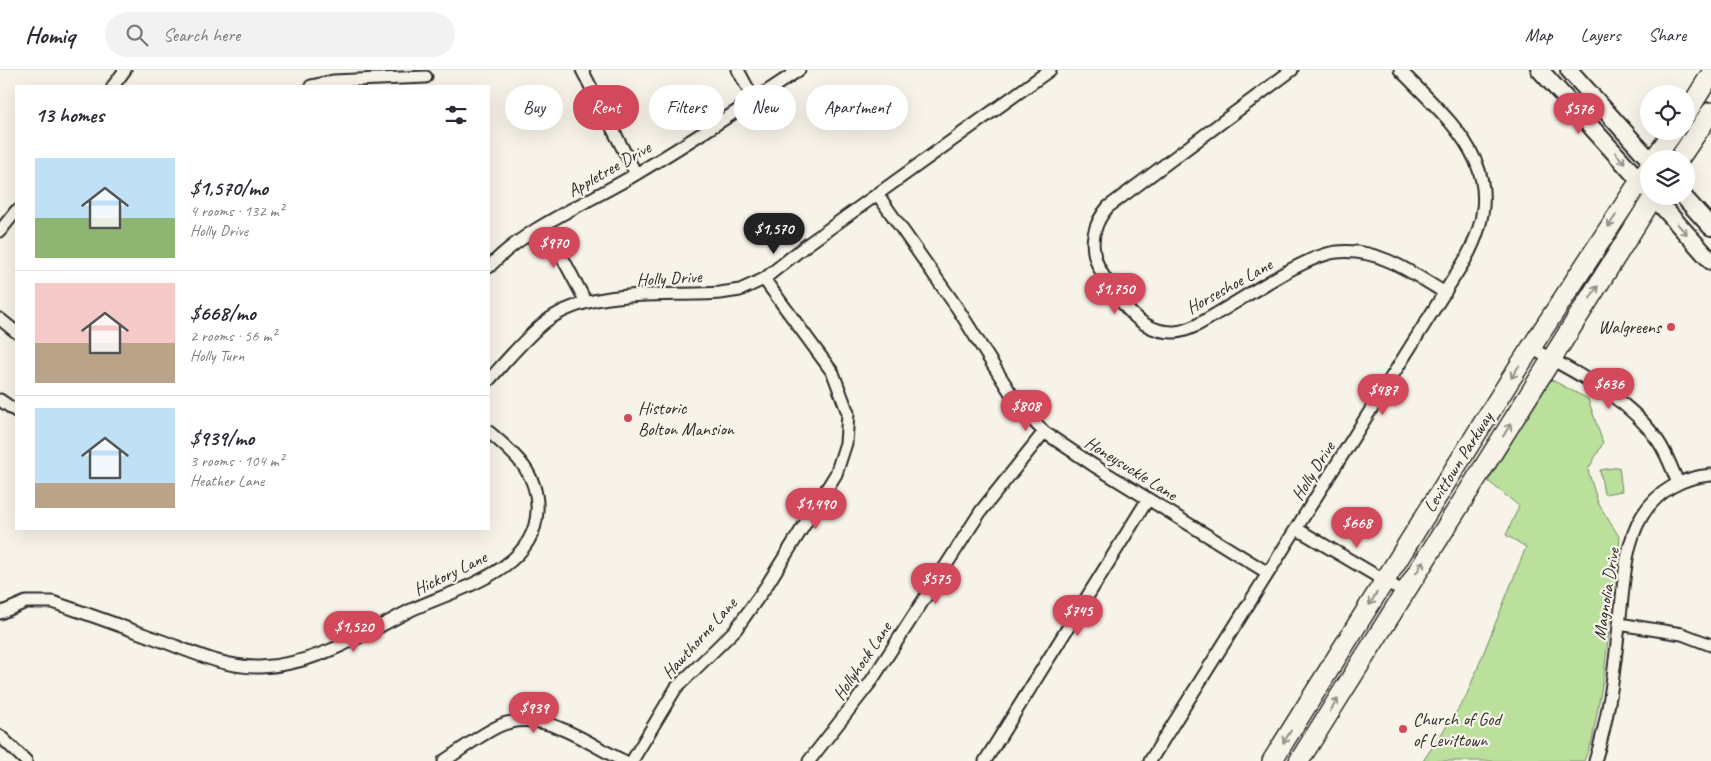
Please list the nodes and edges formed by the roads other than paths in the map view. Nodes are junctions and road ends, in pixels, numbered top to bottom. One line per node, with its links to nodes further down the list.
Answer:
1 (125, 70): 12 (street)
2 (582, 70): 21 (street)
3 (738, 70): 14 (street)
4 (799, 70): 15 (street, Appletree Drive)
5 (1050, 70): 23 (street, Holly Drive)
6 (1292, 70): 35 (street, Horseshoe Lane)
7 (1400, 70): 35 (street, Holly Drive)
8 (1540, 70): 22 (main road, one-way to 22)
9 (1569, 70): 19 (main road)
10 (1711, 74): 16 (main road)
11 (426, 78): 13 (street)
12 (114, 85)
13 (315, 85)
14 (746, 85)
15 (776, 85)
16 (1695, 100)
17 (1711, 112): 20 (main road)
18 (734, 113): 21 (street, Appletree Drive)
19 (1641, 150)
20 (1685, 150)
21 (636, 174): 29 (street, Appletree Drive)
22 (1640, 177)
23 (878, 195): 34 (street, Holly Drive); 44 (street, Honeysuckle Lane)
24 (1640, 201): 39 (main road, Levittown Parkway, one-way to 39)
25 (1640, 205): 40 (main road, Levittown Parkway, one-way to 25)
26 (1664, 205): 33 (main road, one-way to 33)
27 (1691, 205): 30 (main road)
28 (15, 212): 31 (street)
29 (545, 225): 32 (street, Appletree Drive); 36 (street)
30 (1711, 227)
31 (0, 231)
32 (491, 260)
33 (1711, 261)
34 (764, 280): 36 (street, Holly Drive); 60 (street, Hawthorne Lane)
35 (1445, 293): 49 (street, Holly Drive)
36 (586, 302): 41 (street, Holly Drive)
37 (0, 319): 38 (street)
38 (15, 331)
39 (1531, 348): 40 (street); 51 (main road, Levittown Parkway, one-way to 51)
40 (1551, 360): 47 (street); 52 (main road, Levittown Parkway, one-way to 40)
41 (490, 379)
42 (0, 400): 43 (street)
43 (15, 410)
44 (1044, 432): 48 (street, Honeysuckle Lane); 61 (street, Hollyhock Lane)
45 (490, 433): 53 (street, Hickory Lane)
46 (1711, 475): 47 (street, Magnolia Drive)
47 (1678, 483): 54 (street, Magnolia Drive)
48 (1148, 499): 50 (street, Honeysuckle Lane); 62 (street)
49 (1297, 529): 50 (street, Holly Drive); 51 (street)
50 (1268, 573): 63 (street, Holly Drive)
51 (1384, 580): 52 (street); 64 (main road, Levittown Parkway, one-way to 64)
52 (1404, 592): 65 (main road, Levittown Parkway, one-way to 52)
53 (0, 613)
54 (1619, 624): 55 (street); 66 (street, Magnolia Drive)
55 (1711, 645)
56 (0, 736): 57 (street)
57 (26, 761)
58 (444, 761): 59 (street)
59 (624, 761)
60 (632, 761)
61 (809, 761)
62 (986, 761)
63 (1150, 761)
64 (1272, 761)
65 (1299, 761)
66 (1595, 761)

